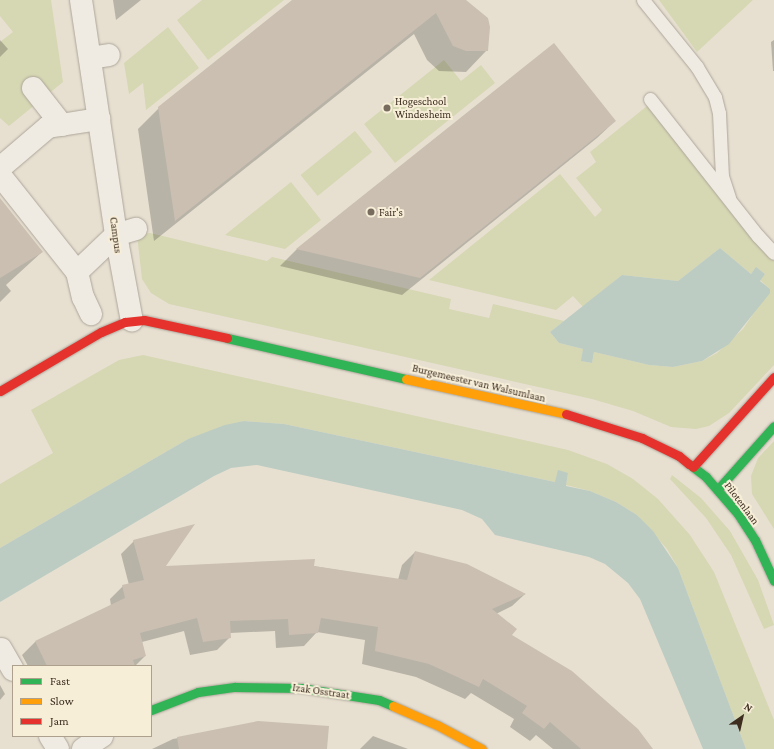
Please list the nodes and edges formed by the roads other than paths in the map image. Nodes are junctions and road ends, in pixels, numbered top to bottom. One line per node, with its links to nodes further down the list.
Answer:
1 (82, 0): 7 (street, Campus)
2 (643, 0): 4 (lane)
3 (650, 0): 4 (lane)
4 (654, 13): 11 (lane)
5 (33, 88): 8 (street)
6 (650, 99): 11 (lane)
7 (99, 119): 8 (street); 12 (street, Campus)
8 (62, 124): 9 (street)
9 (0, 168)
10 (0, 175): 14 (street)
11 (730, 198): 13 (lane)
12 (126, 232): 14 (street); 16 (street, Campus)
13 (774, 253)
14 (77, 272): 15 (street)
15 (91, 314)
16 (132, 322): 18 (street); 20 (street, Burgemeester van Walsumlaan)
17 (774, 378): 20 (street)
18 (0, 391)
19 (774, 426): 21 (street)
20 (693, 468): 21 (street, Pilotenlaan)
21 (718, 490): 22 (street, Pilotenlaan)
22 (774, 581)
23 (1, 649): 24 (street)
24 (12, 668)
25 (152, 710): 30 (street, Izak Osstraat)
26 (51, 737): 28 (street)
27 (101, 737): 29 (street)
28 (58, 749)
29 (83, 749)
30 (482, 749)

